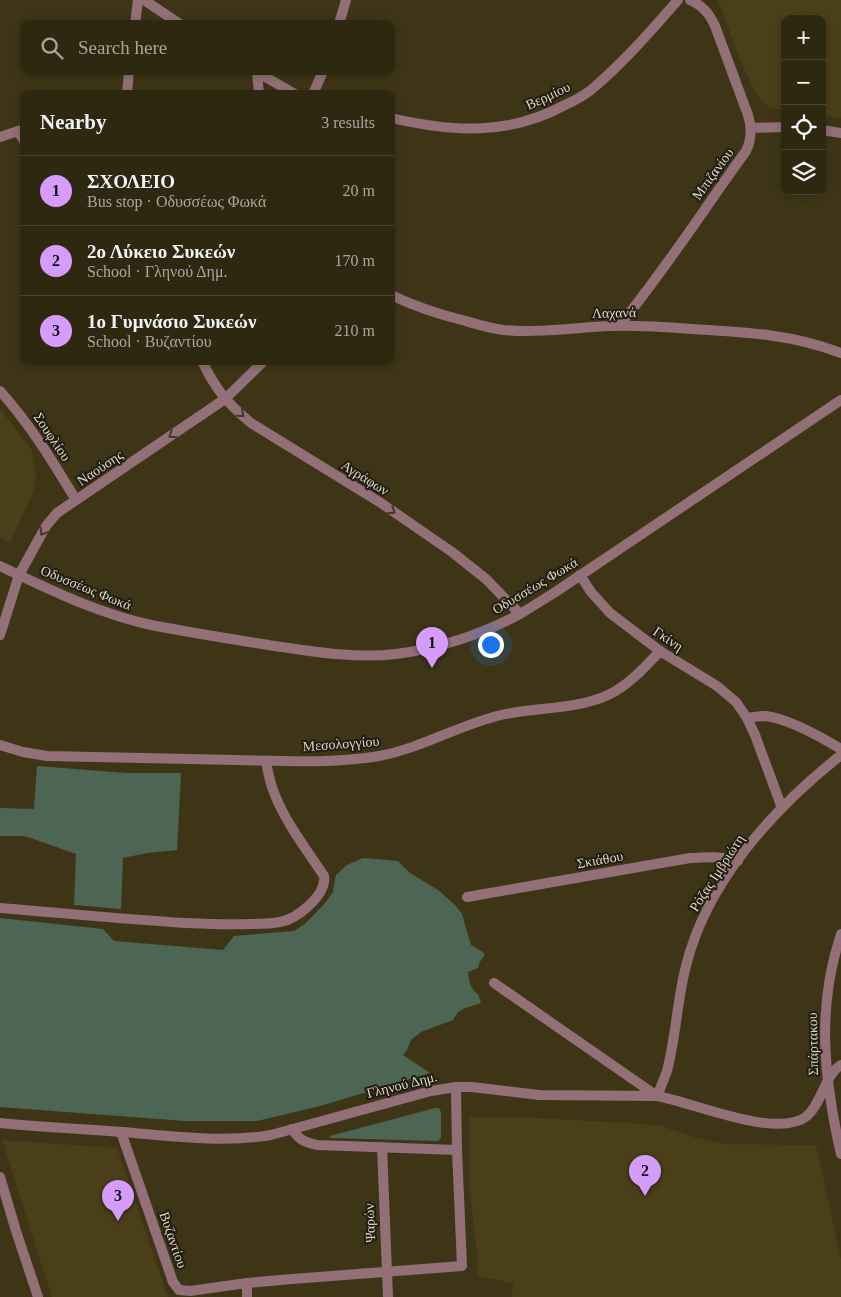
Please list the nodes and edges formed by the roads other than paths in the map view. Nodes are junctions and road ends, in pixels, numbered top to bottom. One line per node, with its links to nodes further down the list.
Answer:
1 (138, 0): 6 (street)
2 (144, 0): 7 (street)
3 (346, 0): 8 (street)
4 (678, 0): 17 (street, Βερμίου)
5 (690, 0): 19 (street)
6 (136, 20)
7 (174, 20)
8 (341, 20)
9 (129, 75): 13 (street)
10 (257, 75): 14 (street)
11 (261, 75): 15 (street)
12 (321, 75): 16 (street)
13 (127, 90)
14 (259, 90)
15 (288, 90)
16 (315, 90)
17 (395, 119)
18 (781, 127): 19 (street)
19 (752, 128): 25 (street, Μπιζανίου)
20 (20, 130): 23 (street)
21 (826, 130): 22 (street)
22 (841, 132)
23 (0, 137)
24 (395, 297): 25 (street, Λαχανά)
25 (619, 326): 26 (street, Λαχανά)
26 (841, 353)
27 (204, 365): 30 (street, Αγράφων)
28 (260, 365): 30 (street, Ναούσης)
29 (0, 391): 32 (street, Σουφλίου)
30 (225, 399): 32 (street, Ναούσης, one-way to 32); 36 (street, Αγράφων, one-way to 36)
31 (841, 400): 35 (street, Οδυσσέως Φωκά)
32 (76, 500): 34 (street, Ναούσης, one-way to 34)
33 (0, 566): 34 (street, Οδυσσέως Φωκά)
34 (19, 575): 36 (street, Οδυσσέως Φωκά); 37 (street, Ναούσης)
35 (580, 575): 36 (street, Οδυσσέως Φωκά); 38 (street, Γκίνη)
36 (520, 614)
37 (0, 635)
38 (660, 652): 39 (street, Γκίνη); 43 (street, Μεσολογγίου)
39 (747, 718): 41 (street); 44 (street, Γκίνη)
40 (0, 744): 43 (street, Μεσολογγίου)
41 (841, 749)
42 (841, 755): 44 (street, Ρόζας Ιμβριώτη)
43 (266, 761): 47 (street)
44 (782, 808): 45 (street, Ρόζας Ιμβριώτη)
45 (738, 861): 46 (street, Σκιάθου); 53 (street, Ρόζας Ιμβριώτη)
46 (467, 897)
47 (0, 908)
48 (841, 934): 51 (street, Σπάρτακου)
49 (494, 983): 53 (street)
50 (841, 1065): 51 (street, Γληνού Δημ.)
51 (828, 1082): 53 (street, Γληνού Δημ.); 59 (street, Σπάρτακου)
52 (456, 1087): 53 (street, Γληνού Δημ.); 55 (street, Γληνού Δημ.); 58 (street)
53 (657, 1096)
54 (0, 1123): 56 (street, Γληνού Δημ.)
55 (292, 1129): 56 (street, Γληνού Δημ.); 57 (street)
56 (121, 1132): 62 (street, Βυζαντίου)
57 (382, 1147): 58 (street); 61 (street, Ψαρών)
58 (457, 1150): 61 (street, Βυζαντίου)
59 (841, 1154)
60 (0, 1177): 63 (street)
61 (386, 1271): 62 (street, Βυζαντίου); 65 (street, Ψαρών)
62 (247, 1283): 64 (street)
63 (38, 1297)
64 (248, 1297)
65 (388, 1297)

